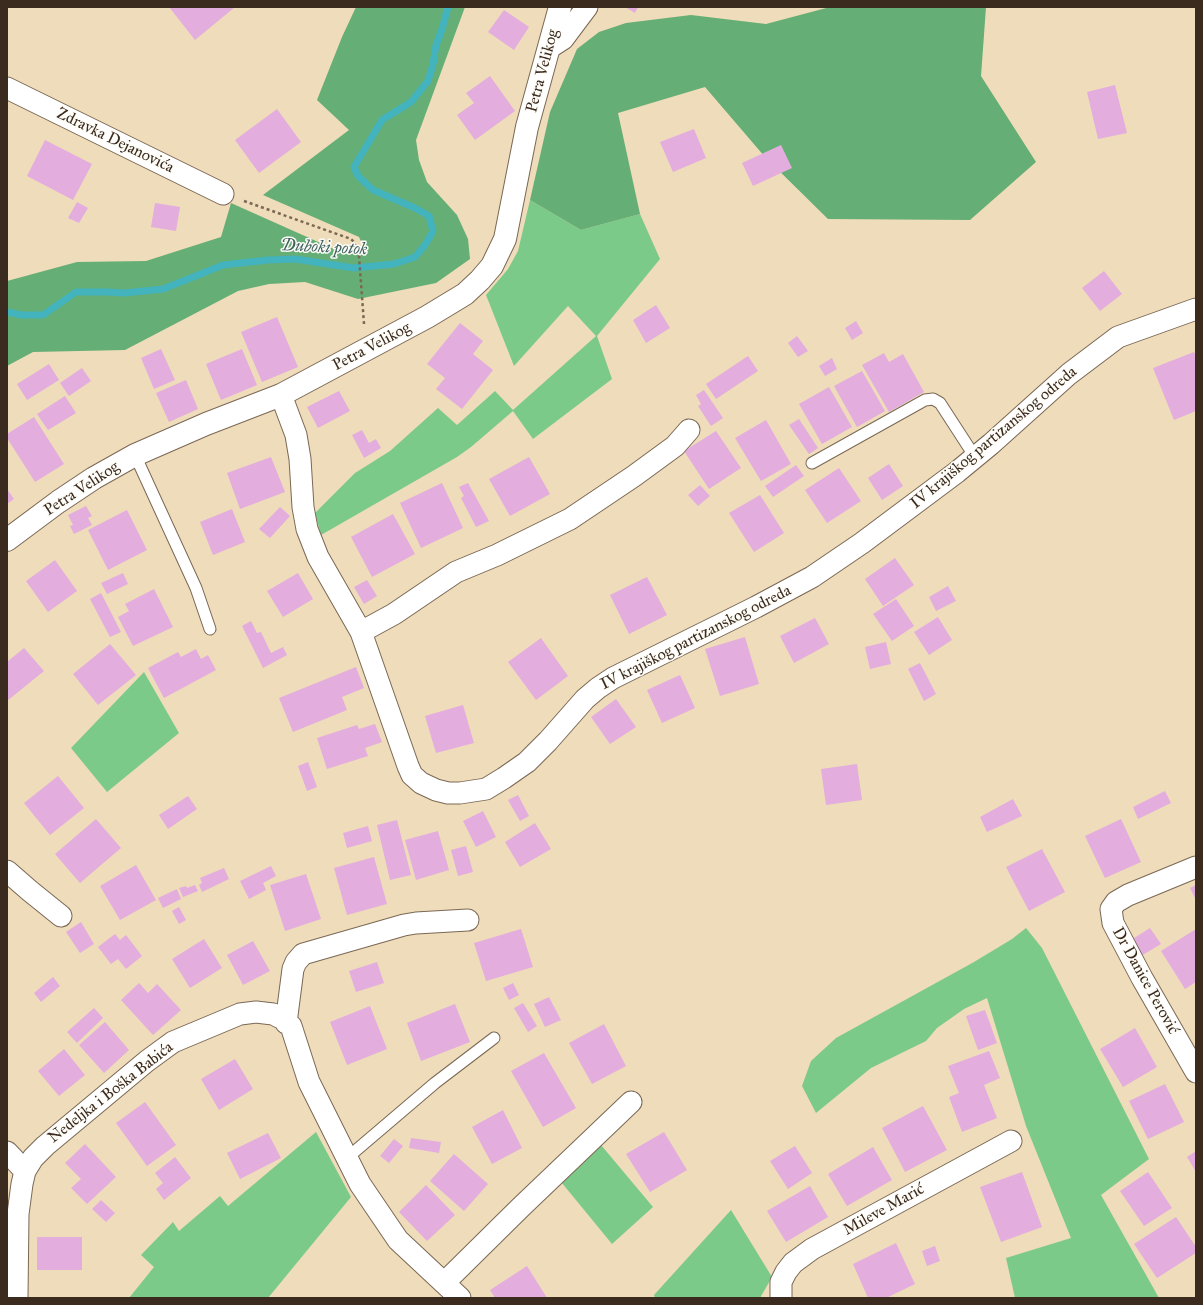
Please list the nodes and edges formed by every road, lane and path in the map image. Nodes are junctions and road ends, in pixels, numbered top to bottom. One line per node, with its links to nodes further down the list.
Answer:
1 (560, 7): 3 (street, Petra Velikog)
2 (587, 7): 3 (street)
3 (549, 48): 8 (street, Petra Velikog)
4 (9, 91): 5 (street, Zdravka Dejanovića)
5 (223, 194): 6 (path)
6 (362, 293)
7 (1196, 309): 11 (street, IV krajiškog partizanskog odreda)
8 (281, 395): 10 (street, Petra Velikog); 15 (street, IV krajiškog partizanskog odreda)
9 (689, 430): 15 (street)
10 (135, 455): 13 (street, Petra Velikog); 14 (lane)
11 (975, 457): 12 (lane); 15 (street, IV krajiškog partizanskog odreda)
12 (812, 463)
13 (7, 540)
14 (210, 629)
15 (361, 632)
16 (1196, 867): 22 (street, Dr Danice Perović)
17 (7, 871): 18 (street)
18 (61, 916)
19 (468, 920): 20 (street)
20 (286, 1023): 26 (street); 27 (street, Nedeljka i Boška Babića)
21 (494, 1038): 26 (lane)
22 (1196, 1072)
23 (631, 1102): 28 (street)
24 (1011, 1141): 31 (street, Mileve Marić)
25 (7, 1152): 27 (street)
26 (347, 1158): 28 (street)
27 (25, 1171): 29 (street, Nedeljka i Boška Babića)
28 (444, 1283): 30 (street)
29 (17, 1298)
30 (460, 1298)
31 (782, 1298)

